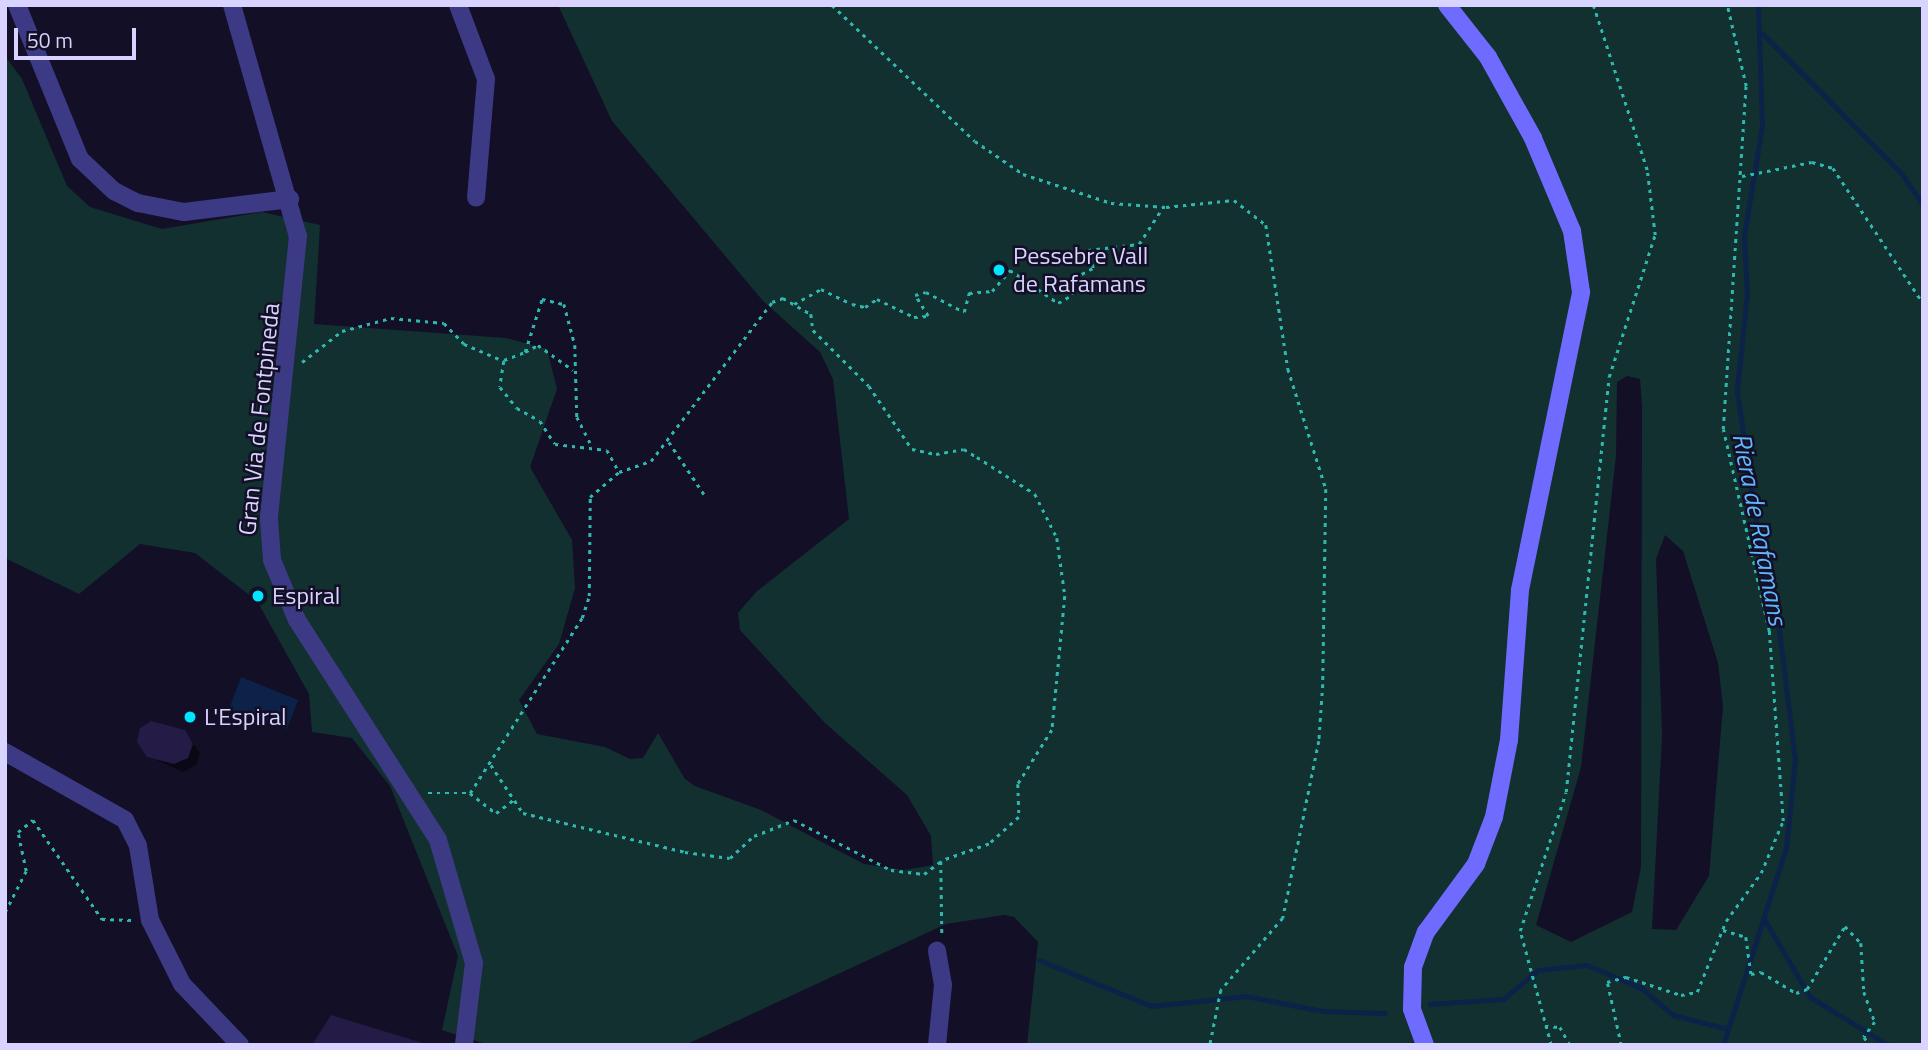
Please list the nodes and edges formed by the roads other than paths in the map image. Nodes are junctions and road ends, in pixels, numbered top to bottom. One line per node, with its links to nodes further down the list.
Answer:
1 (17, 5): 6 (street)
2 (232, 5): 6 (street, Gran Via de Fontpineda)
3 (458, 5): 5 (street)
4 (1447, 5): 12 (main road)
5 (477, 198)
6 (290, 199): 10 (street, Gran Via de Fontpineda)
7 (5, 752): 9 (street)
8 (937, 951): 11 (street)
9 (240, 1045)
10 (464, 1045)
11 (937, 1045)
12 (1425, 1045)

